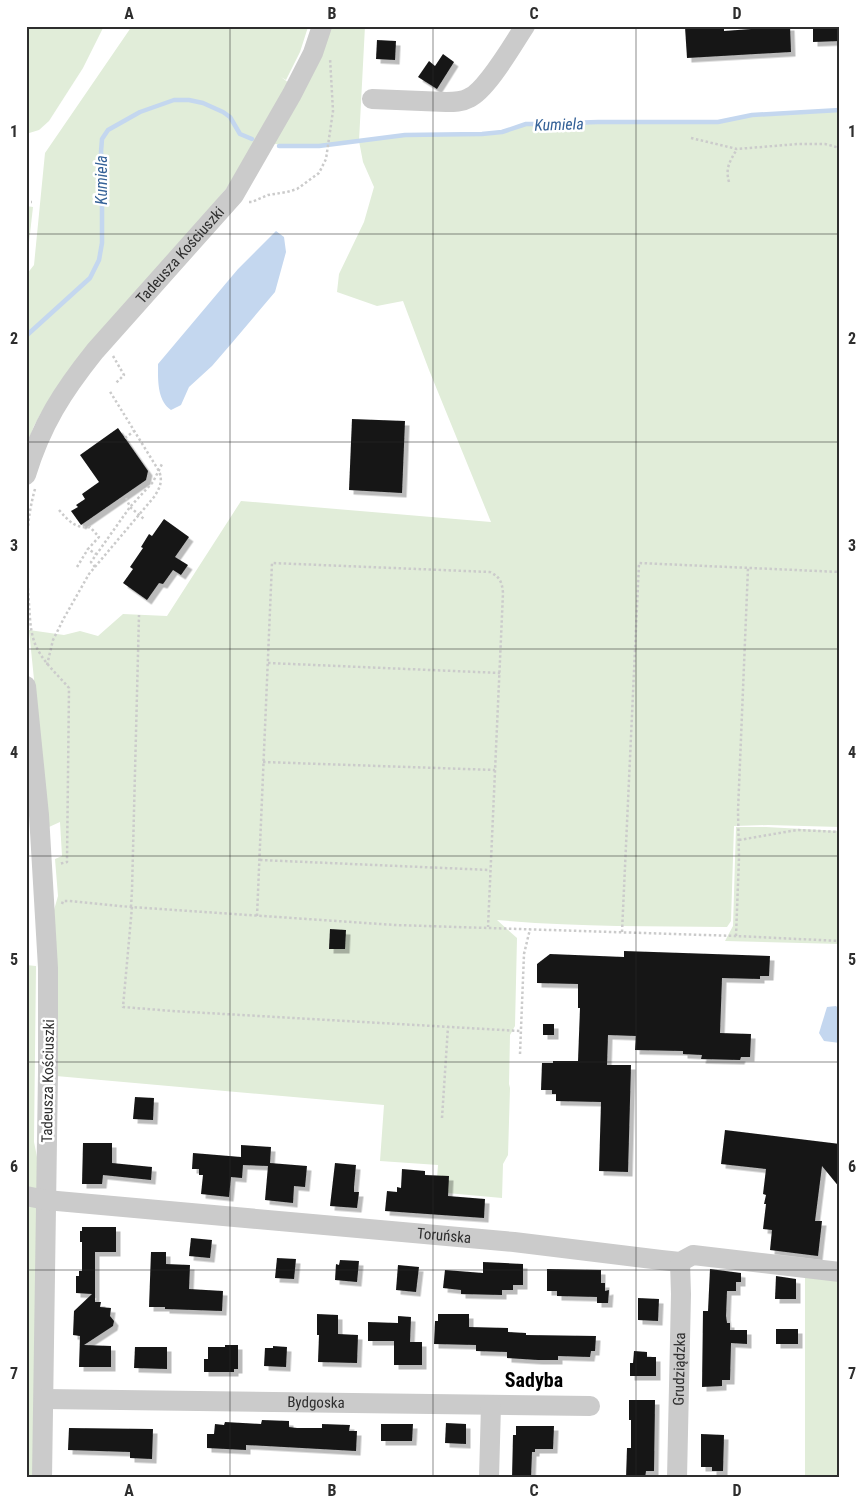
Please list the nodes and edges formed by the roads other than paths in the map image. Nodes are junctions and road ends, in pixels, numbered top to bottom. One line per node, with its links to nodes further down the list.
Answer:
1 (322, 26): 4 (street, Tadeusza Kościuszki)
2 (524, 26): 3 (street)
3 (372, 99)
4 (31, 481)
5 (26, 686): 6 (street, Tadeusza Kościuszki)
6 (36, 1198): 7 (street, Toruńska); 9 (street, Tadeusza Kościuszki)
7 (680, 1262): 8 (street, Toruńska); 14 (street, Grudziądzka)
8 (840, 1272)
9 (44, 1400): 10 (street, Bydgoska); 12 (street, Tadeusza Kościuszki)
10 (491, 1405): 11 (street, Bydgoska); 13 (street)
11 (590, 1406)
12 (42, 1478)
13 (489, 1478)
14 (677, 1478)

